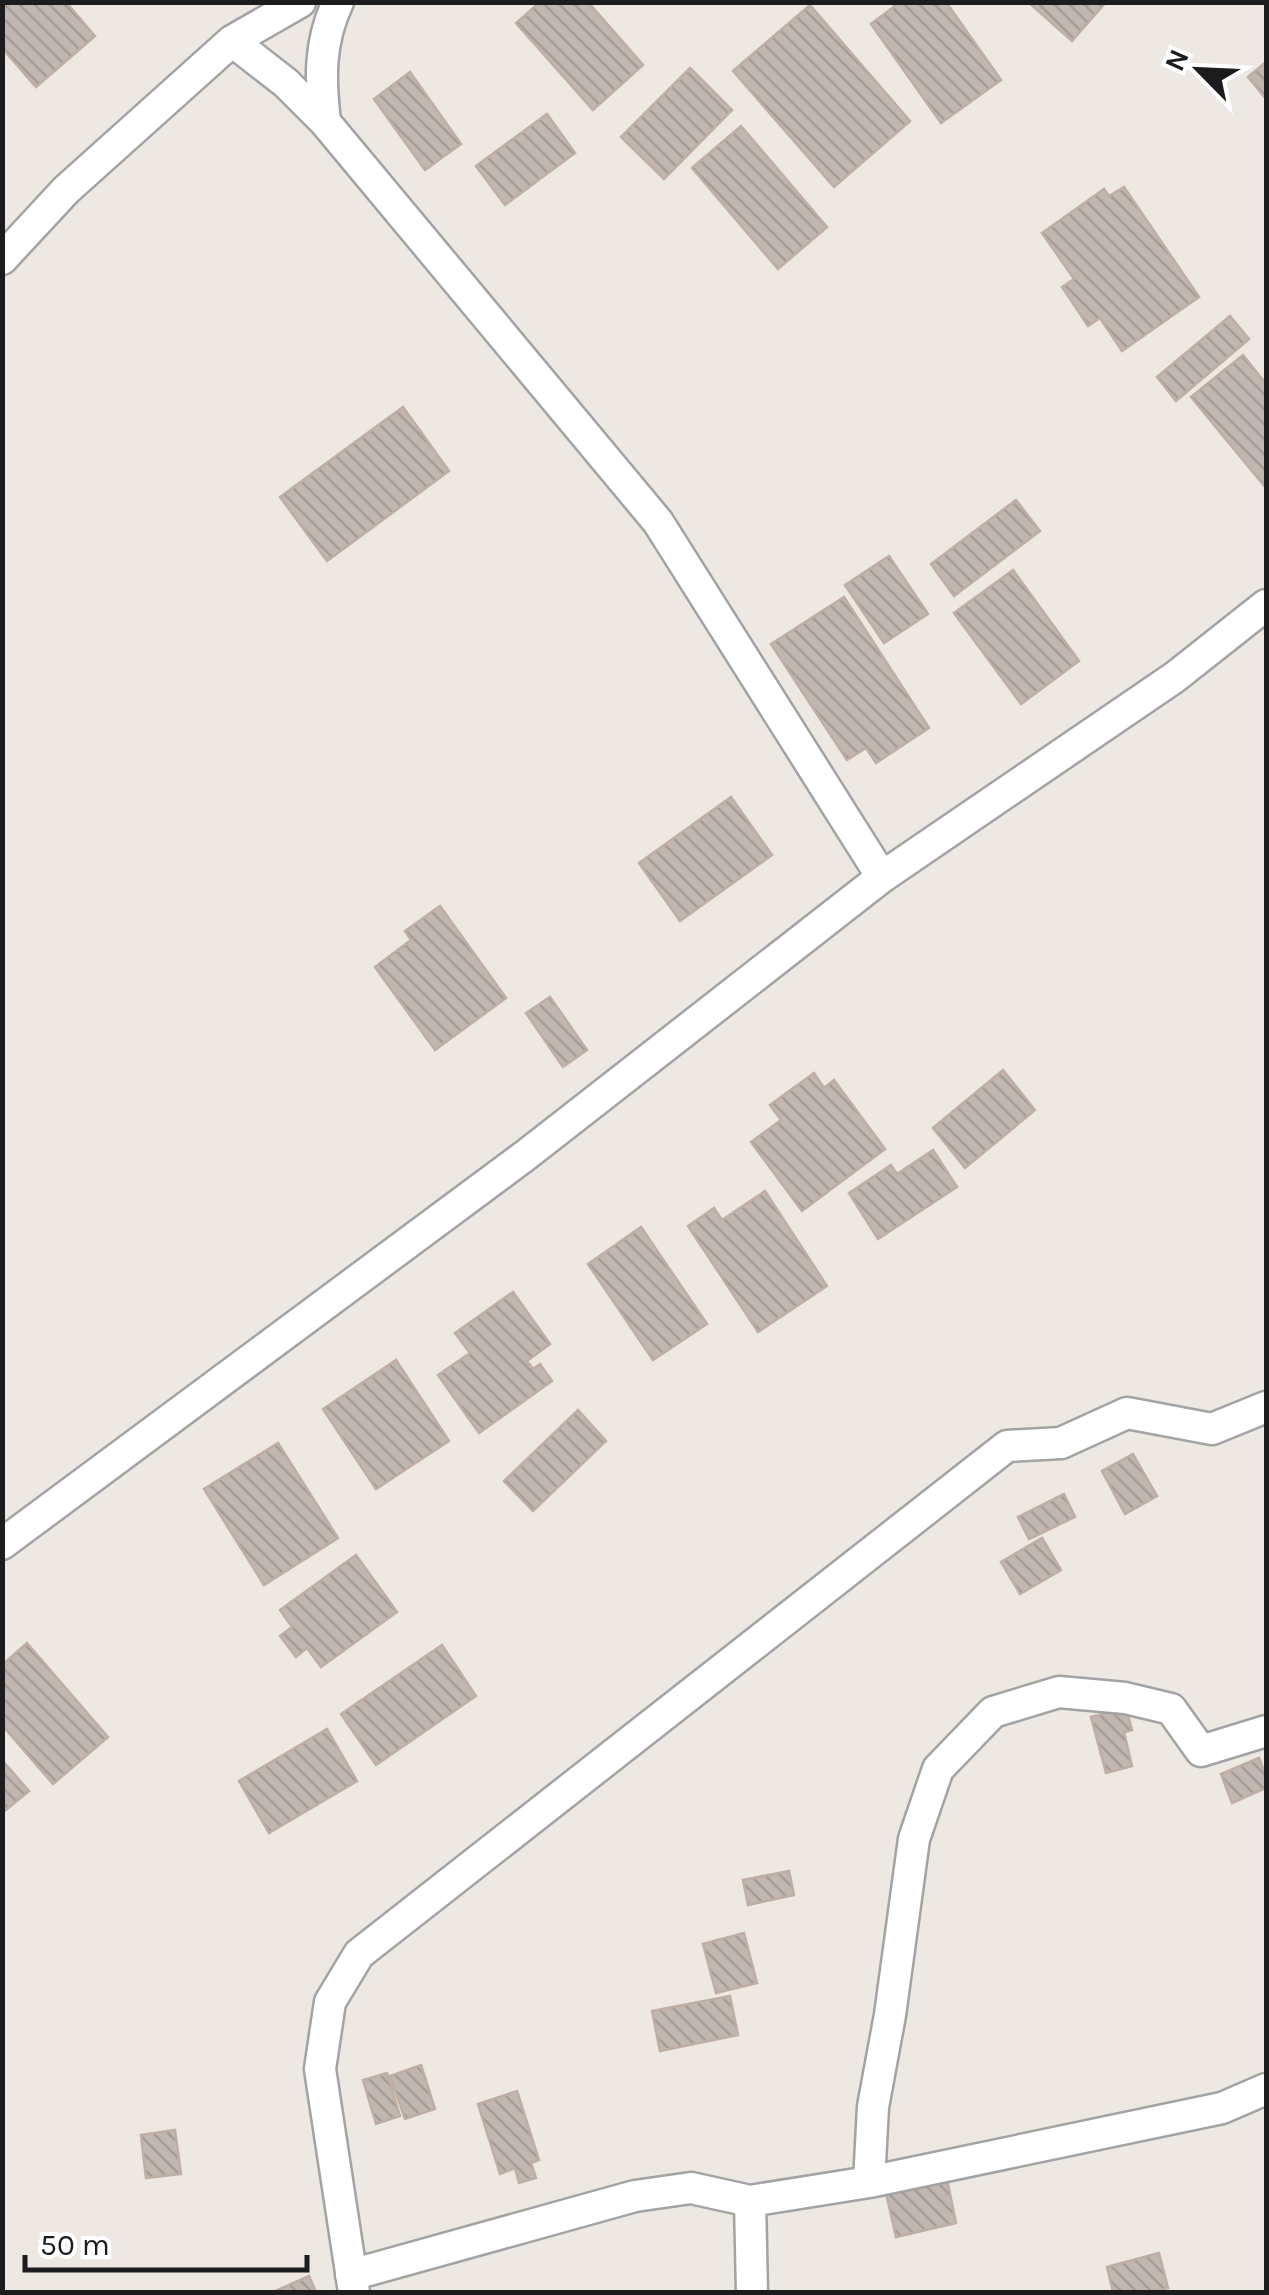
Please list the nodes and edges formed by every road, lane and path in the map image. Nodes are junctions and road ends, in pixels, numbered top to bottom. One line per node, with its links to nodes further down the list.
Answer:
1 (300, 2): 3 (street)
2 (338, 2): 4 (street)
3 (232, 41): 4 (street); 5 (street)
4 (325, 122): 7 (street)
5 (2, 259)
6 (1266, 605): 7 (street)
7 (882, 877): 9 (street)
8 (1266, 1407): 14 (street)
9 (2, 1544)
10 (1266, 1731): 12 (street)
11 (1266, 2090): 12 (street)
12 (869, 2182): 13 (street)
13 (750, 2201): 14 (street); 15 (street)
14 (353, 2284)
15 (752, 2292)

